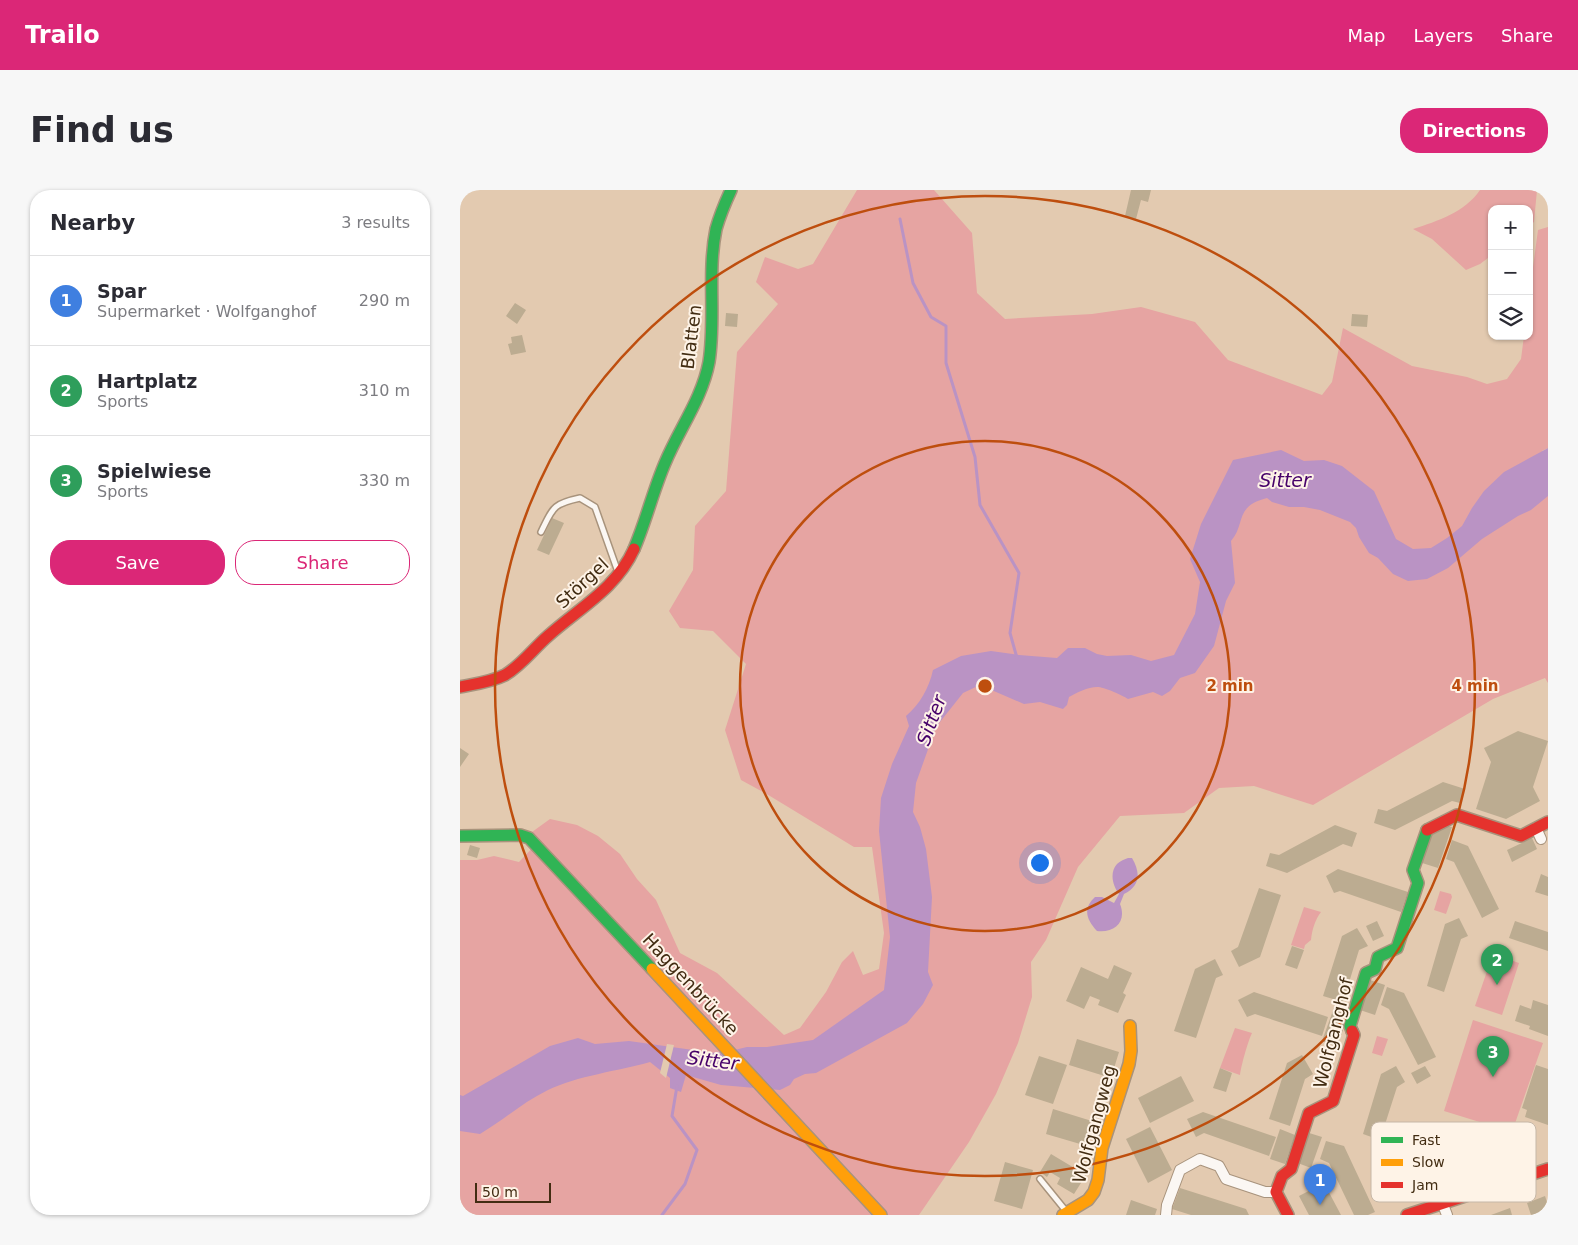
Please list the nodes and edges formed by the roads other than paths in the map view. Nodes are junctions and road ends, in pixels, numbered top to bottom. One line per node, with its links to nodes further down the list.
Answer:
1 (731, 190): 2 (street, Blatten)
2 (670, 452): 4 (street, Störgel)
3 (541, 532): 4 (lane)
4 (619, 575): 5 (street, Störgel)
5 (460, 687)
6 (1548, 822): 7 (street)
7 (1536, 828): 9 (street); 14 (street, Wolfganghof)
8 (460, 836): 17 (street, Haggenbrücke)
9 (1541, 839)
10 (1130, 1026): 16 (street, Wolfgangweg)
11 (1548, 1169): 12 (street)
12 (1536, 1173)
13 (1040, 1179): 16 (lane)
14 (1276, 1192): 18 (street); 19 (street)
15 (1442, 1202): 20 (street); 21 (street)
16 (1064, 1213)
17 (881, 1215)
18 (1166, 1215)
19 (1288, 1215)
20 (1407, 1215)
21 (1447, 1215)

